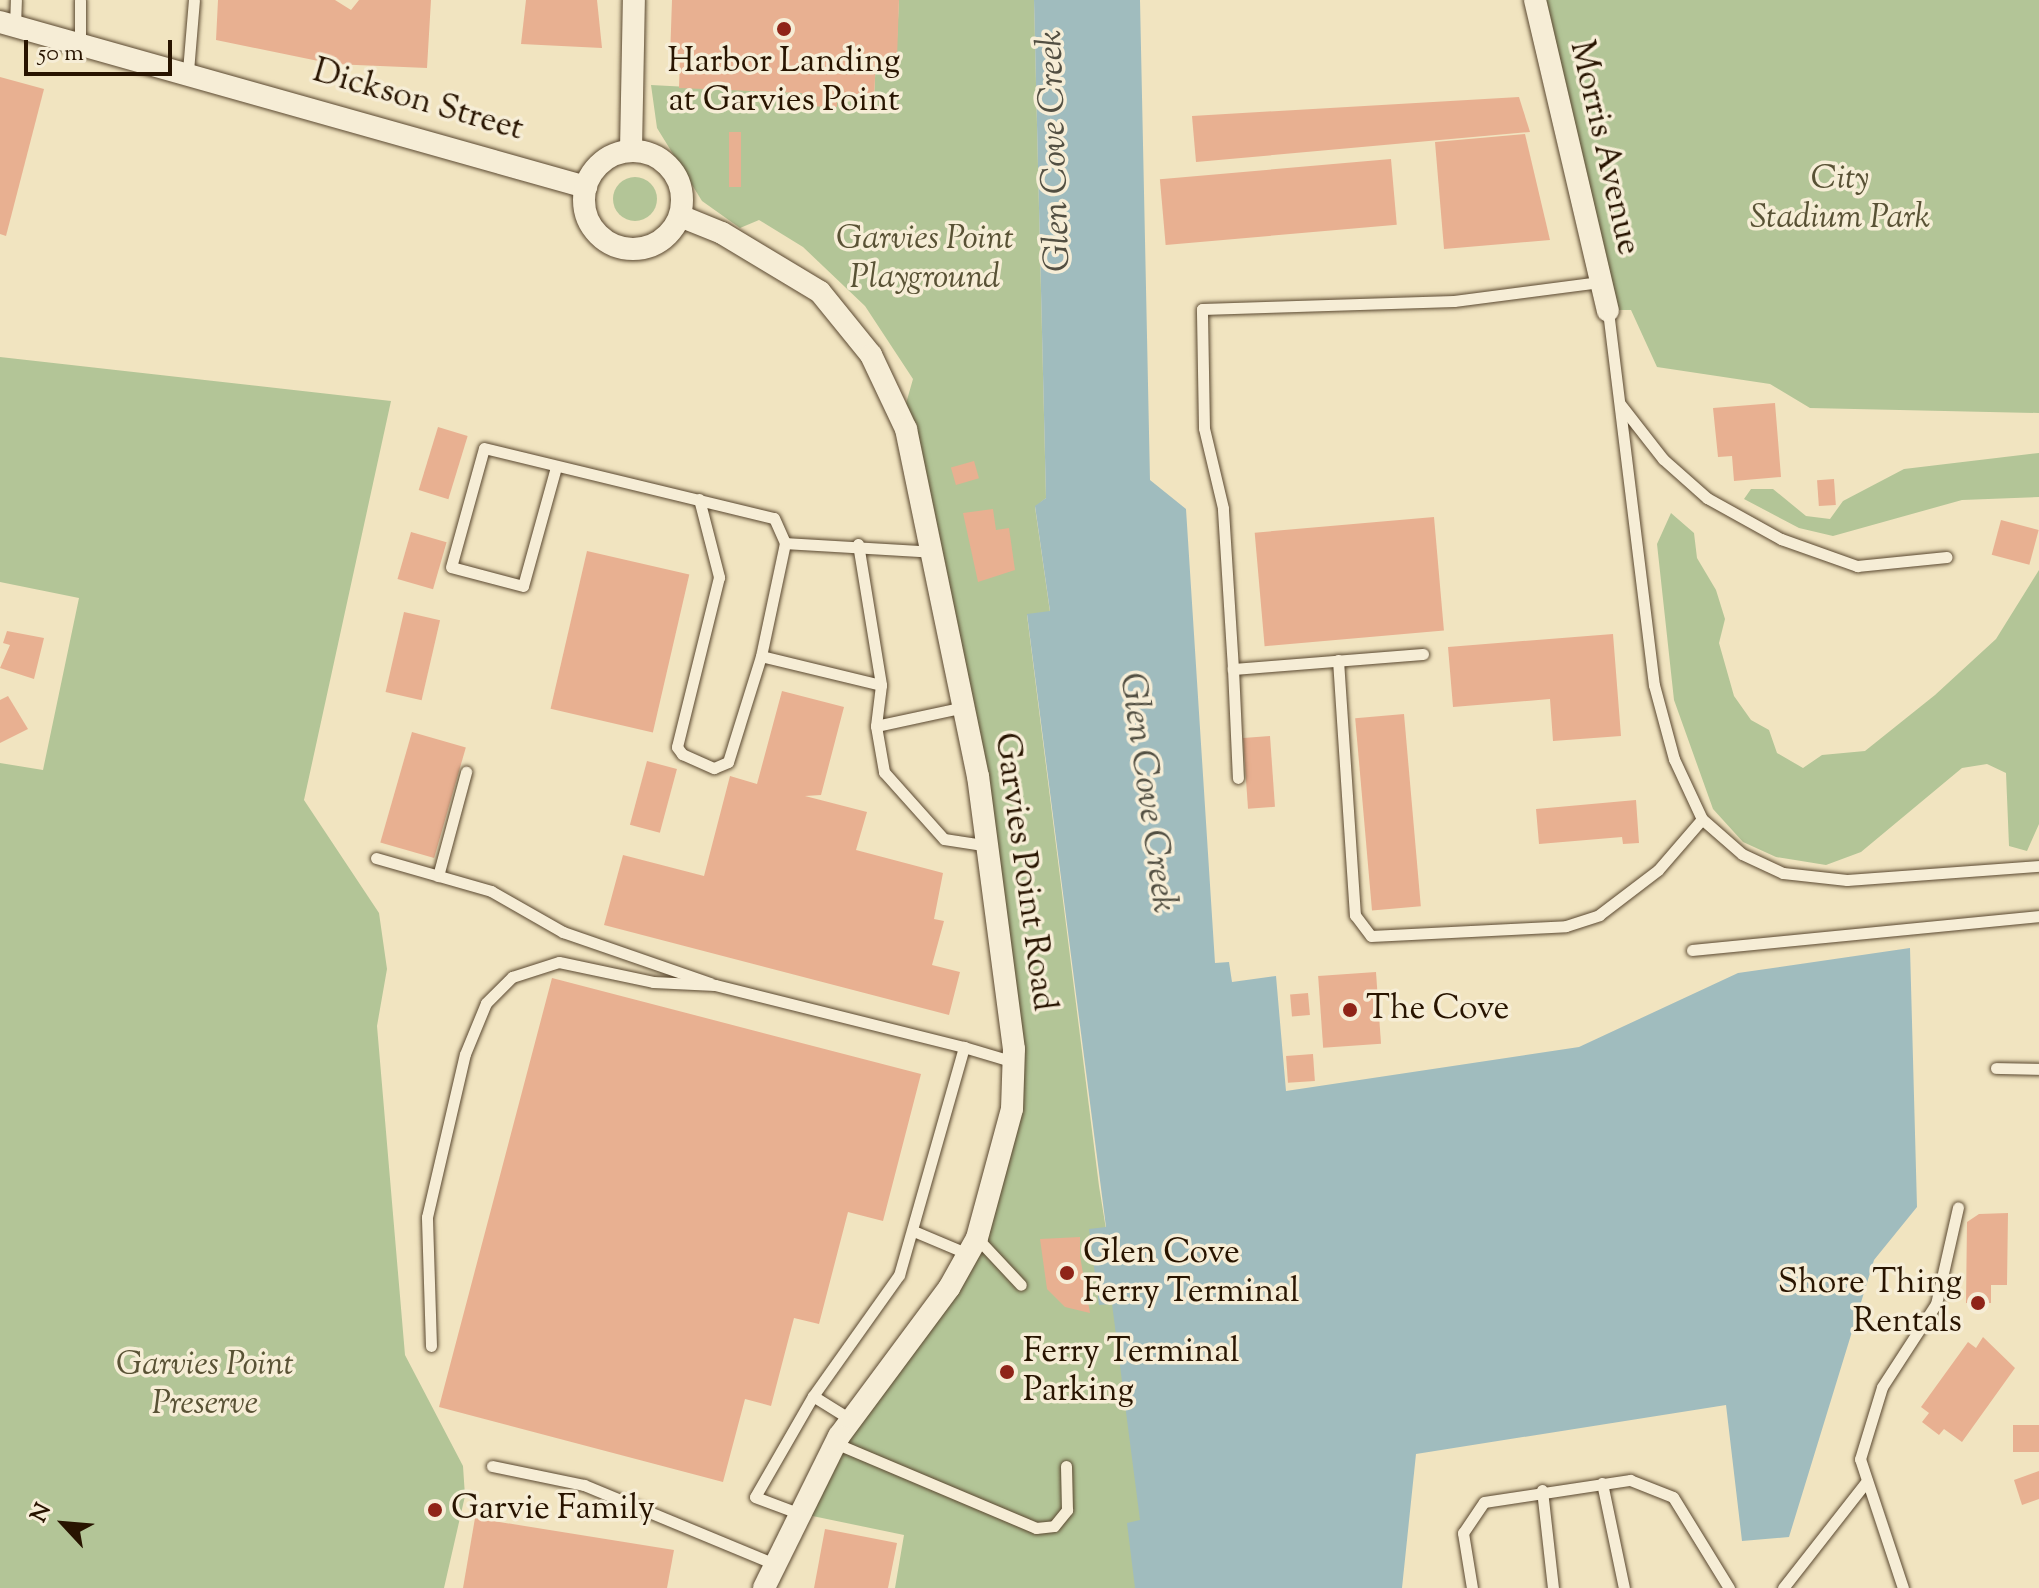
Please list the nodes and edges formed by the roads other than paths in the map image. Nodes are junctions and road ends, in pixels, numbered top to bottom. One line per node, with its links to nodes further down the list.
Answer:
1 (16, 0): 6 (lane)
2 (80, 0): 7 (lane)
3 (194, 0): 8 (lane)
4 (634, 0): 9 (street)
5 (1535, 0): 12 (street, Morris Avenue)
6 (8, 24): 7 (street, Dickson Street)
7 (80, 44): 8 (street, Dickson Street)
8 (188, 71): 10 (street, Dickson Street)
9 (631, 150): 10 (street); 11 (street)
10 (586, 187): 11 (street)
11 (680, 216): 19 (street, Garvies Point Road)
12 (1600, 282): 13 (street, Morris Avenue); 24 (lane)
13 (1608, 311): 14 (lane)
14 (1619, 403): 20 (lane); 30 (lane)
15 (556, 467): 15 (lane); 16 (lane)
16 (699, 499): 17 (lane); 22 (lane)
17 (785, 543): 18 (lane); 22 (lane)
18 (858, 544): 19 (lane); 25 (lane)
19 (935, 552): 26 (street, Garvies Point Road)
20 (1947, 557)
21 (1423, 654): 23 (lane)
22 (761, 656): 25 (lane)
23 (1338, 660): 24 (lane); 30 (lane)
24 (1233, 669): 29 (lane)
25 (881, 685): 27 (lane)
26 (965, 707): 27 (lane); 31 (street, Garvies Point Road)
27 (876, 726): 31 (lane)
28 (466, 772): 34 (lane)
29 (1238, 778)
30 (1702, 819): 33 (lane)
31 (990, 846): 39 (street, Garvies Point Road)
32 (376, 858): 34 (lane)
33 (2039, 866)
34 (438, 876): 37 (lane)
35 (2039, 916): 36 (lane)
36 (1692, 950)
37 (715, 985): 38 (lane); 46 (lane)
38 (964, 1047): 39 (lane); 43 (lane)
39 (1014, 1062): 44 (street, Garvies Point Road)
40 (1996, 1068): 41 (lane)
41 (2039, 1069)
42 (1958, 1207): 52 (lane)
43 (916, 1232): 44 (lane); 47 (lane)
44 (973, 1246): 45 (lane); 48 (street, Garvies Point Road)
45 (1021, 1285)
46 (431, 1346)
47 (813, 1396): 48 (lane); 55 (lane)
48 (850, 1419): 49 (street, Garvies Point Road)
49 (835, 1443): 51 (lane); 55 (street, Garvies Point Road)
50 (492, 1466): 56 (lane)
51 (1066, 1466)
52 (1867, 1481): 62 (lane); 63 (lane)
53 (1602, 1483): 54 (lane); 60 (lane); 61 (lane)
54 (1542, 1490): 58 (lane); 59 (lane)
55 (798, 1513): 56 (street, Garvies Point Road)
56 (775, 1564): 57 (street, Garvies Point Road)
57 (764, 1588)
58 (1472, 1588)
59 (1553, 1588)
60 (1624, 1588)
61 (1729, 1588)
62 (1783, 1588)
63 (1903, 1588)

